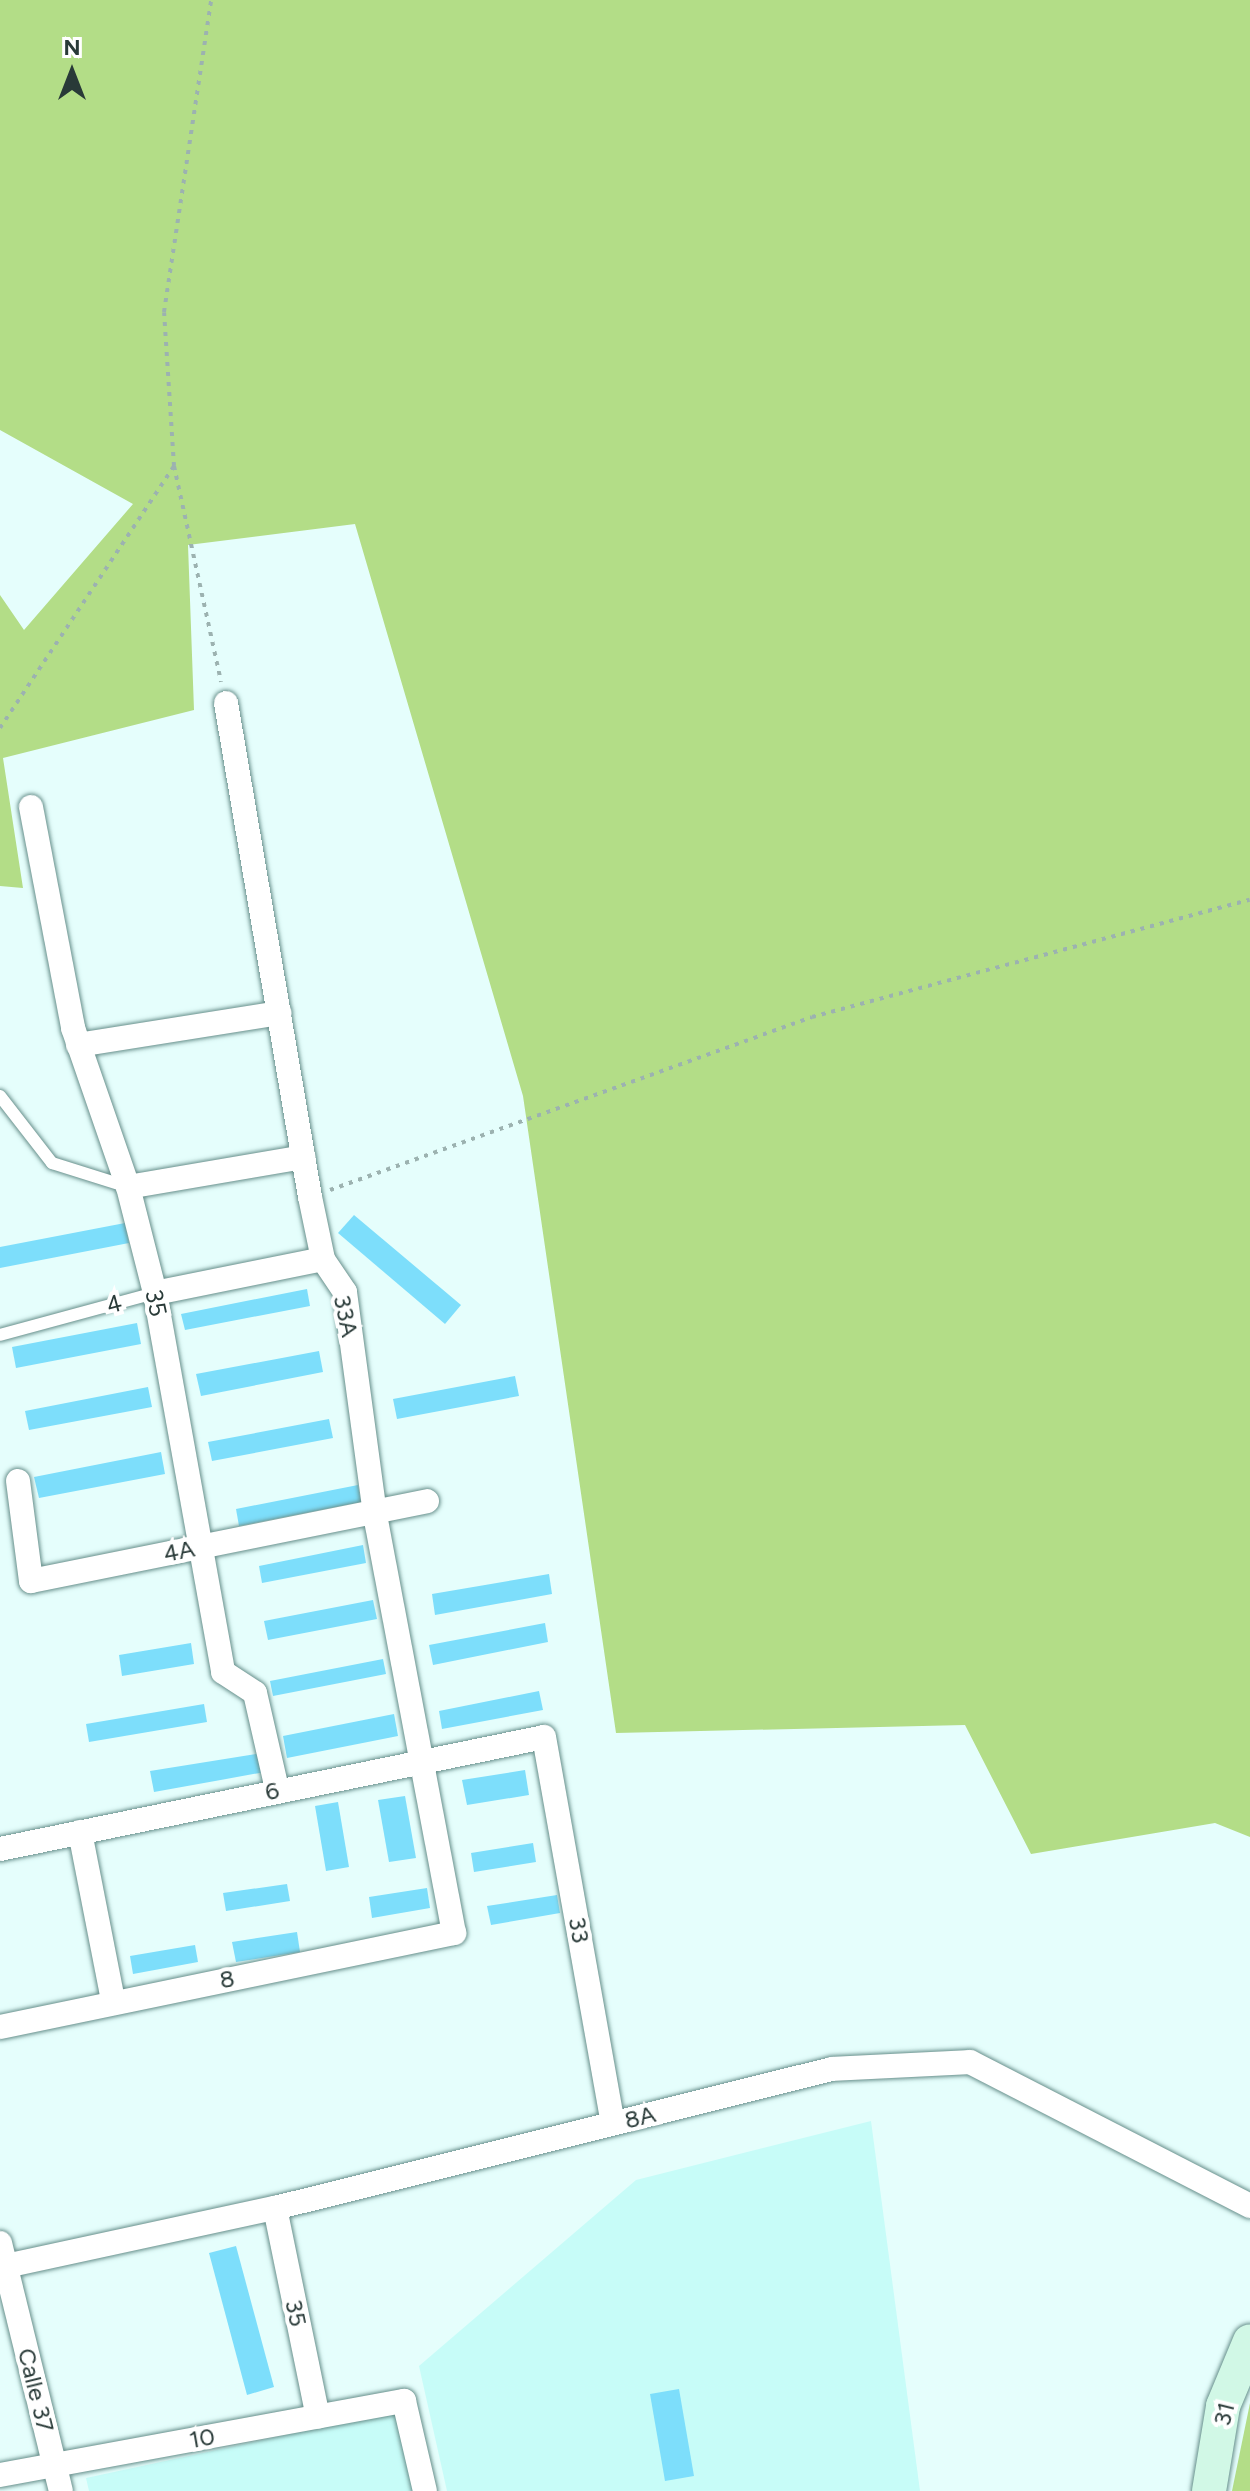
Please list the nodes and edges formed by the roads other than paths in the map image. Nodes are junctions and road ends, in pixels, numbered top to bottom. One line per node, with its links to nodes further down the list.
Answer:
1 (226, 703): 3 (street, 33A)
2 (31, 807): 4 (street, 35)
3 (279, 1013): 4 (street); 6 (street, 33A)
4 (78, 1045): 7 (street, 35)
5 (0, 1096): 7 (lane)
6 (303, 1157): 7 (street); 8 (street, 33A)
7 (128, 1187): 9 (street, 35)
8 (323, 1259): 9 (street, 4); 13 (street, 33A)
9 (155, 1293): 10 (lane, 4); 14 (street, 35)
10 (0, 1335)
11 (18, 1481): 14 (street, 4A)
12 (427, 1501): 13 (street, 4A)
13 (375, 1514): 14 (street, 4A); 16 (street, 33A)
14 (201, 1546): 17 (street, 35)
15 (544, 1737): 16 (street, 6); 23 (street, 33)
16 (420, 1760): 17 (street, 6); 20 (street, 33A)
17 (277, 1789): 18 (street, 6)
18 (80, 1832): 19 (street, 6); 21 (street)
19 (0, 1849)
20 (454, 1933): 21 (street, 8)
21 (113, 2000): 22 (street, 8)
22 (0, 2027)
23 (613, 2123): 24 (street, 8A); 25 (street, 8A)
24 (1250, 2206)
25 (275, 2208): 26 (street, 8A); 28 (street, 35)
26 (3, 2254): 29 (street, Calle 37)
27 (1250, 2341): 33 (street, 31)
28 (318, 2417): 29 (street, 10); 32 (street, 10)
29 (55, 2465): 30 (street, 10); 31 (street, Calle 37)
30 (0, 2475)
31 (61, 2491)
32 (425, 2491)
33 (1209, 2491)

